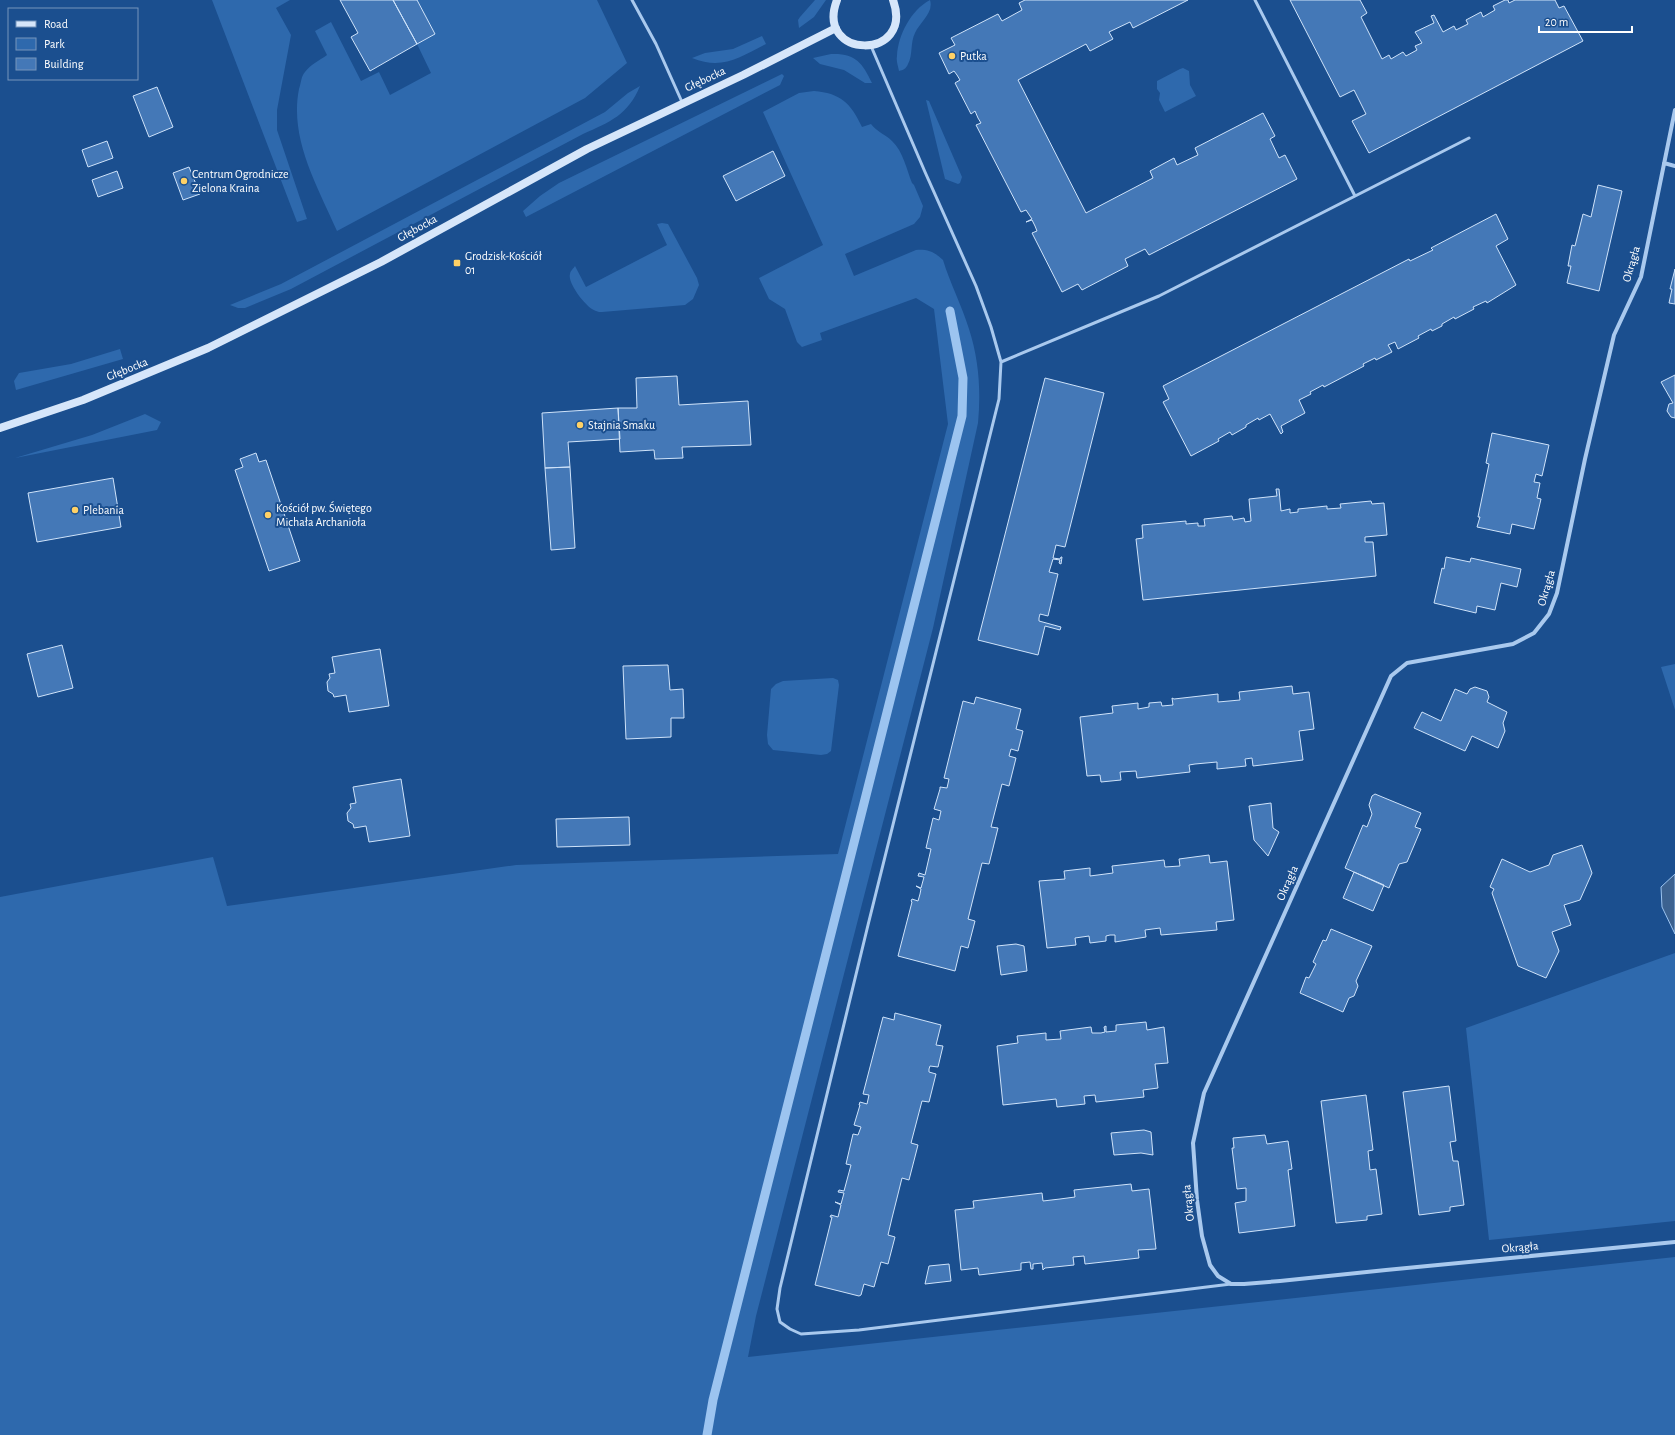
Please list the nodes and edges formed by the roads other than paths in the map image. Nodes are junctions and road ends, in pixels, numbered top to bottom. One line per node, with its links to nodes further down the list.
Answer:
1 (632, 0): 7 (lane)
2 (836, 0): 5 (street)
3 (893, 0): 6 (street)
4 (1255, 0): 12 (lane)
5 (836, 28): 6 (street); 7 (street, Głębocka)
6 (872, 46): 13 (lane)
7 (683, 103): 14 (street, Głębocka)
8 (1675, 110): 10 (street, Okrągła)
9 (1469, 138): 12 (lane)
10 (1664, 163): 11 (street); 16 (street, Okrągła)
11 (1675, 166)
12 (1356, 196): 13 (lane)
13 (1001, 362): 16 (lane)
14 (0, 428)
15 (1675, 1242): 16 (street, Okrągła)
16 (1231, 1284)

